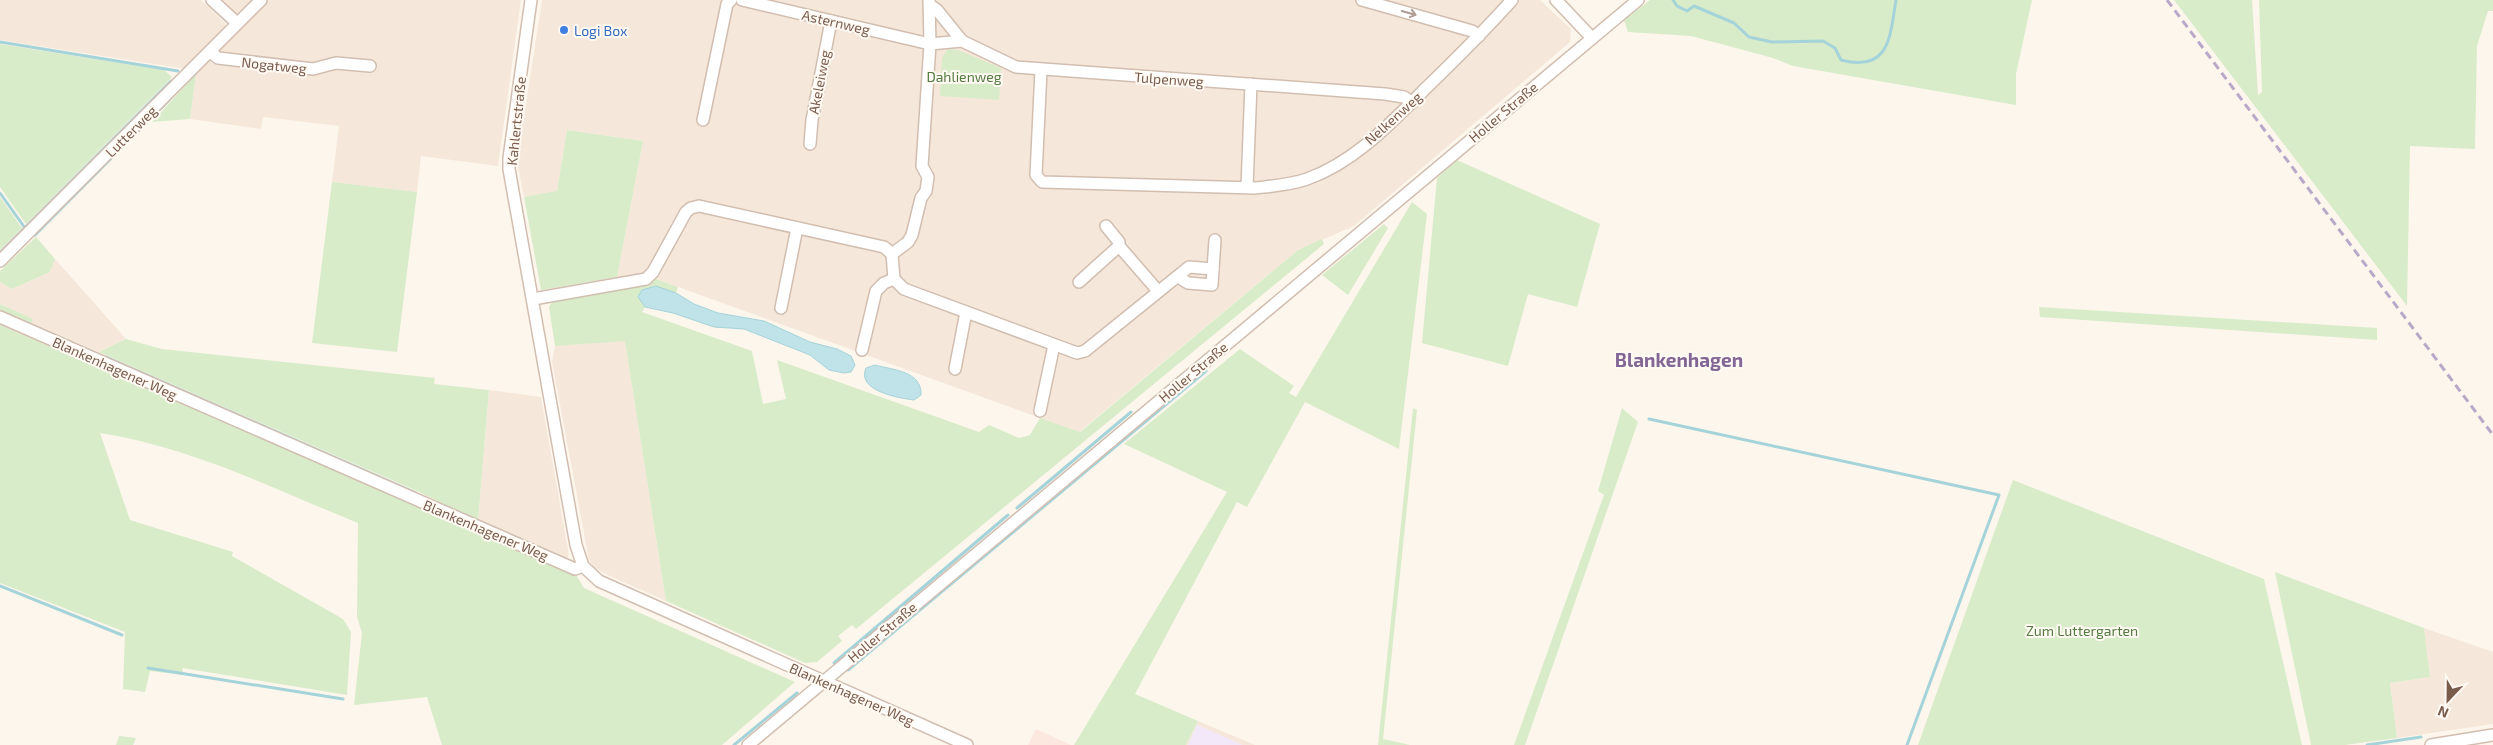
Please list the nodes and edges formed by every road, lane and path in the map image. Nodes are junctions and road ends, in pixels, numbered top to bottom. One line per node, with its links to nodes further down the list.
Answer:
1 (212, 0): 12 (street)
2 (260, 0): 12 (street, Lutterweg)
3 (531, 0): 36 (street, Kahlertstraße)
4 (730, 0): 22 (street)
5 (742, 0): 11 (street, Asternweg)
6 (1362, 0): 13 (street, one-way to 13)
7 (1512, 0): 13 (street, Nelkenweg)
8 (1556, 0): 14 (street)
9 (1638, 0): 14 (street, Holler Straße)
10 (929, 3): 15 (street); 16 (street)
11 (831, 21): 16 (street, Asternweg); 23 (street, Akeleiweg)
12 (237, 23): 17 (street, Lutterweg)
13 (1479, 36): 21 (street, Nelkenweg)
14 (1592, 38): 45 (street, Holler Straße)
15 (962, 41): 16 (street); 19 (street, Tulpenweg)
16 (930, 44): 29 (street)
17 (210, 52): 18 (street, Nogatweg); 30 (street, Lutterweg)
18 (370, 66)
19 (1041, 70): 20 (street, Tulpenweg); 24 (street, Nelkenweg)
20 (1251, 84): 21 (street, Tulpenweg); 24 (street)
21 (1412, 103): 24 (street, Nelkenweg)
22 (703, 120)
23 (810, 144)
24 (1247, 187)
25 (1106, 226): 28 (street)
26 (797, 228): 29 (street); 36 (street); 37 (street)
27 (1215, 240): 31 (street)
28 (1119, 246): 34 (street); 35 (street)
29 (892, 254): 33 (street)
30 (0, 261)
31 (1213, 269): 32 (street); 32 (street)
32 (1178, 277): 35 (street)
33 (894, 279): 38 (street); 41 (street)
34 (1079, 282)
35 (1158, 291): 40 (street)
36 (533, 300): 44 (street, Kahlertstraße)
37 (781, 308)
38 (966, 312): 40 (street); 42 (street)
39 (0, 317): 44 (street, Blankenhagener Weg)
40 (1054, 345): 43 (street)
41 (862, 350)
42 (954, 369)
43 (1040, 411)
44 (583, 566): 45 (street, Blankenhagener Weg)
45 (822, 681): 47 (street, Holler Straße); 48 (street, Blankenhagener Weg)
46 (2493, 736): 49 (street)
47 (748, 745)
48 (967, 745)
49 (2431, 745)

